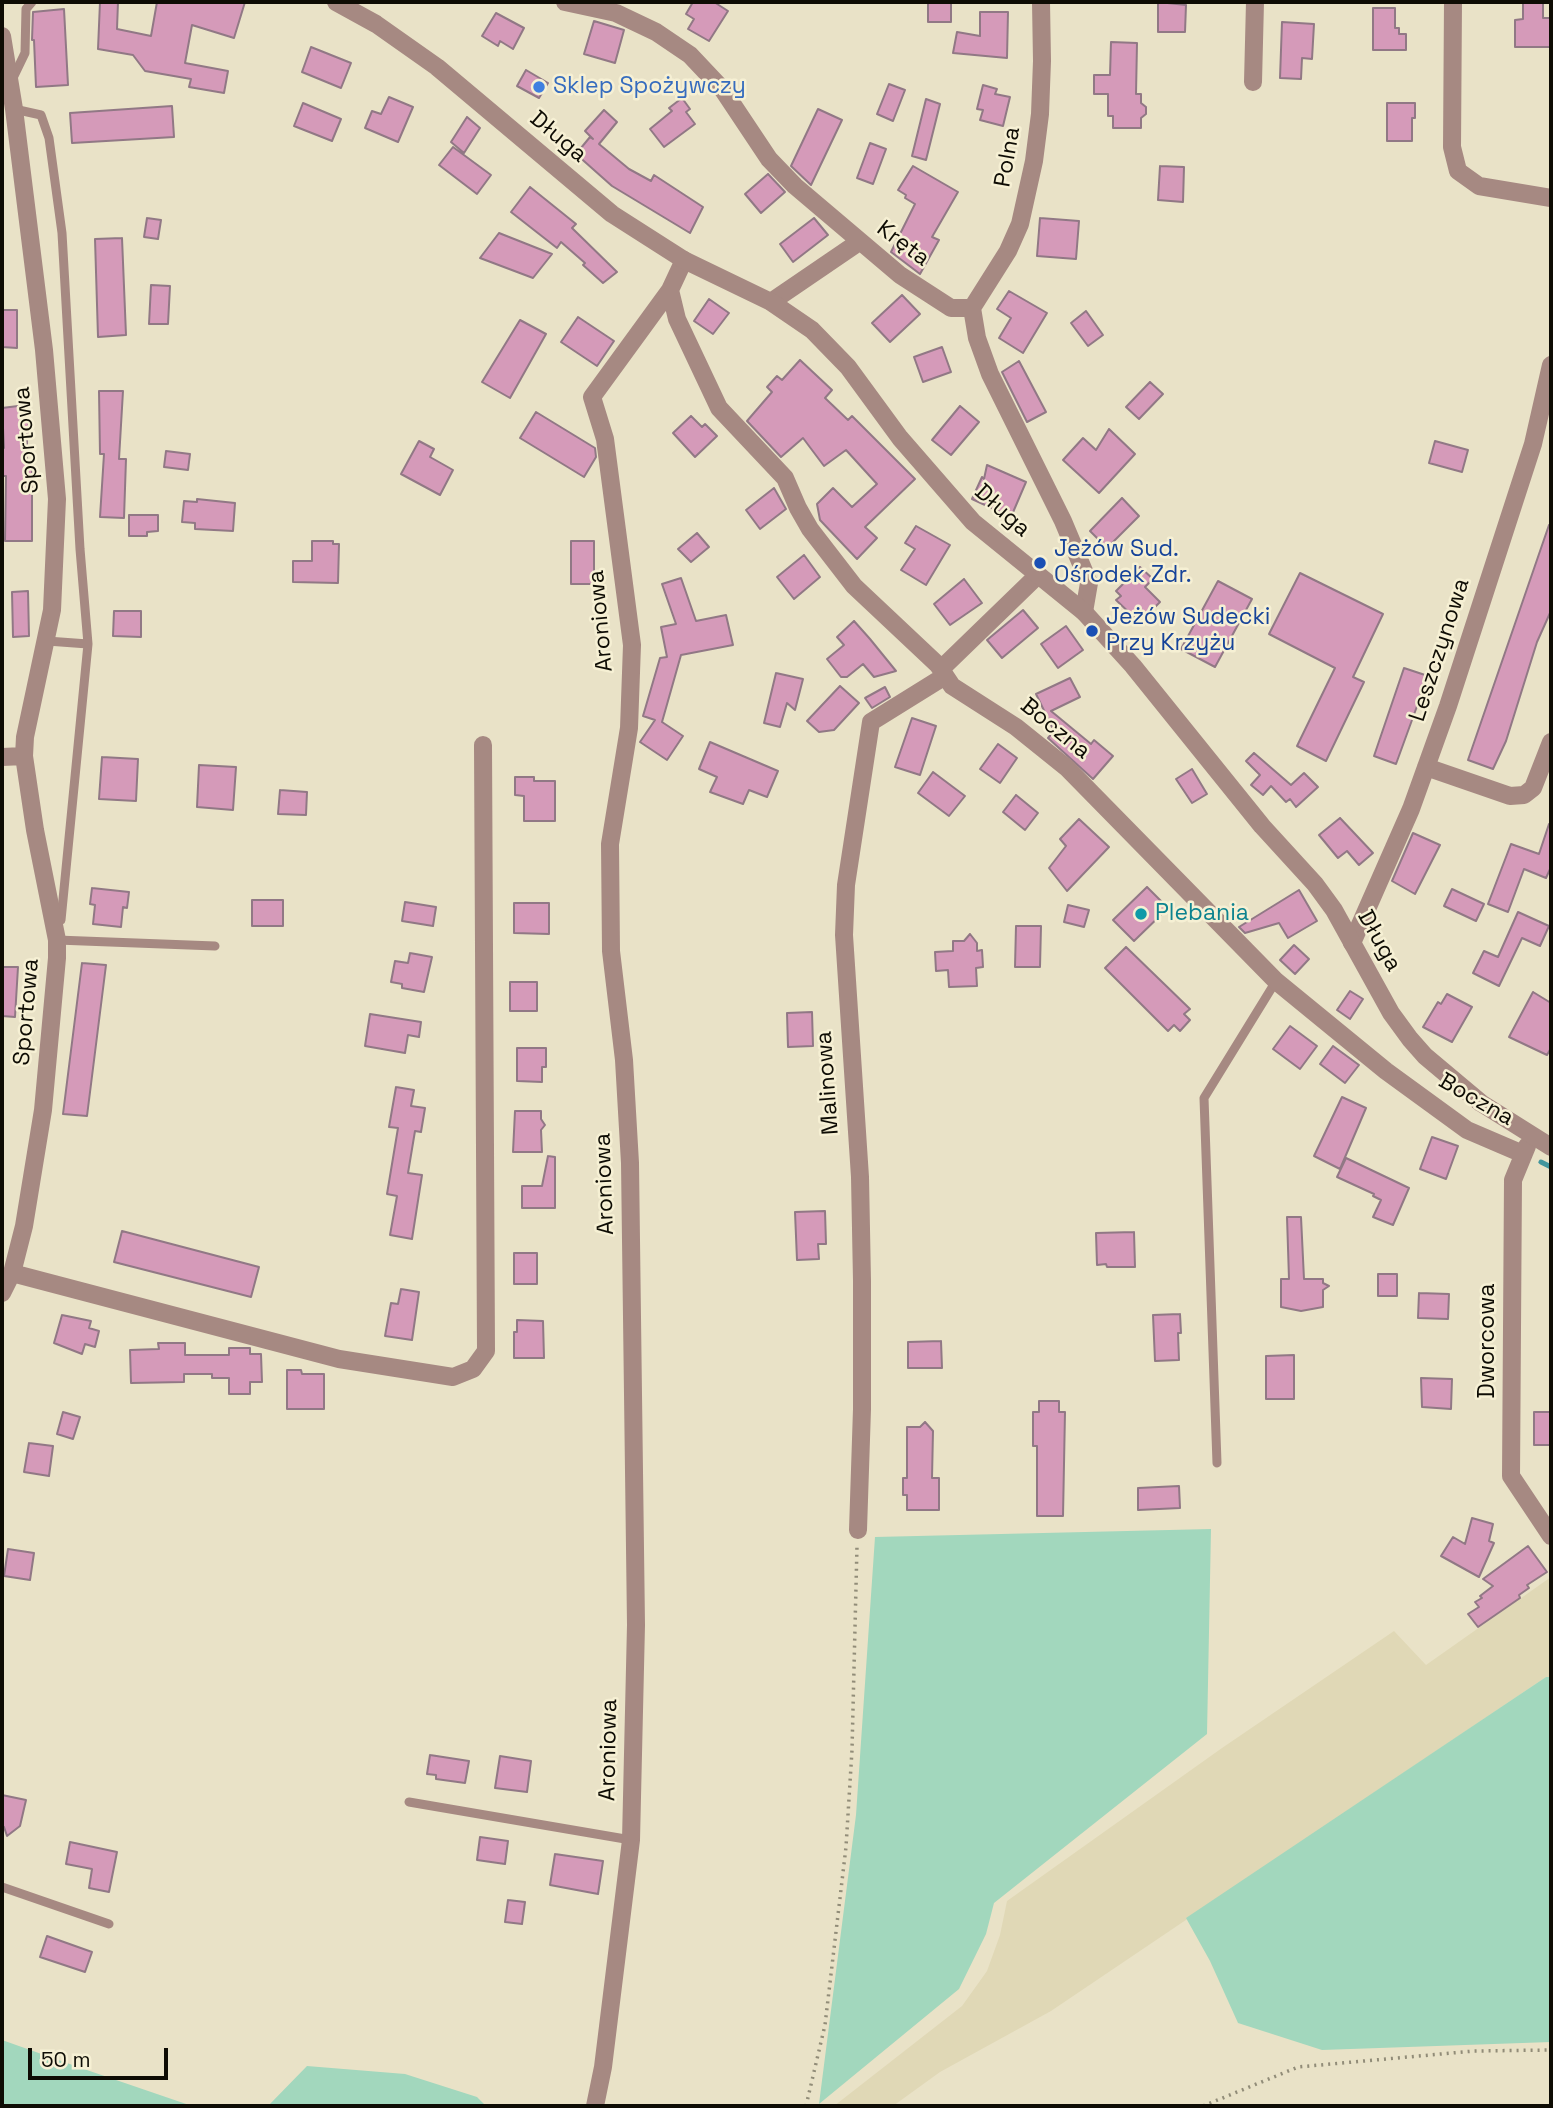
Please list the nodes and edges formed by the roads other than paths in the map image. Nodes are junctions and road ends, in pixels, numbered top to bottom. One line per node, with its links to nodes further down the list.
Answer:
1 (32, 2): 9 (lane)
2 (336, 2): 14 (street, Długa)
3 (565, 2): 13 (street, Kręta)
4 (1041, 2): 17 (street, Polna)
5 (1255, 2): 8 (street)
6 (1453, 2): 12 (street)
7 (2, 36): 9 (street, Sportowa)
8 (1253, 82)
9 (10, 84): 10 (street, Sportowa)
10 (14, 110): 11 (street, Sportowa); 22 (lane)
11 (9, 137): 21 (street, Sportowa)
12 (1551, 198)
13 (859, 242): 16 (street); 17 (street, Kręta)
14 (684, 260): 15 (street); 16 (street, Długa)
15 (670, 290): 23 (street, Boczna); 42 (street, Aroniowa)
16 (771, 302): 19 (street, Długa)
17 (972, 308): 20 (street)
18 (1551, 365): 28 (street, Leszczynowa)
19 (1038, 575): 20 (street, Długa); 23 (street, Malinowa)
20 (1084, 612): 30 (street, Długa)
21 (47, 641): 22 (lane); 26 (street, Sportowa)
22 (88, 644): 29 (lane)
23 (943, 672): 32 (street, Boczna); 39 (street, Malinowa)
24 (1551, 743): 28 (street)
25 (483, 746): 36 (street)
26 (24, 756): 27 (street); 29 (street, Sportowa)
27 (2, 757)
28 (1426, 767): 30 (street, Leszczynowa)
29 (56, 932): 31 (lane); 36 (street, Sportowa)
30 (1352, 943): 33 (street, Długa)
31 (215, 946)
32 (1276, 981): 35 (street, Boczna); 38 (lane)
33 (1533, 1138): 34 (street, Długa); 35 (street, Dworcowa)
34 (1551, 1147)
35 (1523, 1154): 40 (street, Dworcowa)
36 (12, 1273): 37 (street, Sportowa)
37 (2, 1293)
38 (1217, 1463)
39 (858, 1530)
40 (1551, 1536)
41 (409, 1802): 42 (lane)
42 (631, 1840): 45 (street, Aroniowa)
43 (2, 1887): 44 (lane)
44 (109, 1924)
45 (595, 2106)

